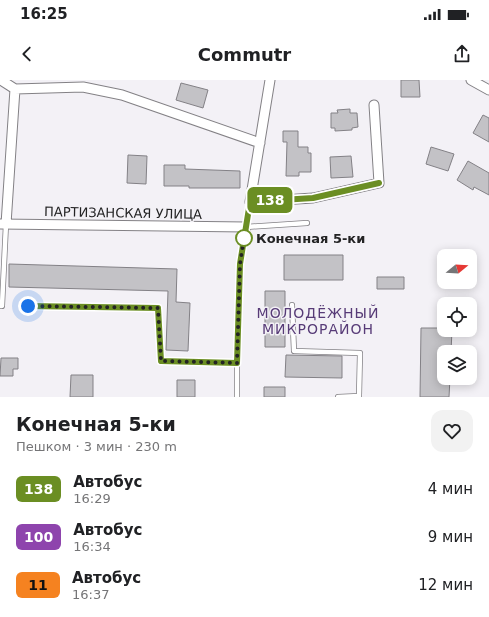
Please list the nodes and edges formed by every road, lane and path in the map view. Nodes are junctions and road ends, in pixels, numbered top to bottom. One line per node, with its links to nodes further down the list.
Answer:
1 (1, 80): 4 (street)
2 (270, 80): 7 (street)
3 (471, 80): 5 (street)
4 (15, 89): 7 (street); 10 (street)
5 (489, 90)
6 (374, 105): 8 (street)
7 (260, 143): 8 (street)
8 (250, 202): 11 (lane)
9 (307, 223): 11 (lane)
10 (3, 224): 11 (street, ПАРТИЗАНСКАЯ УЛИЦА); 13 (lane)
11 (246, 227): 15 (lane)
12 (292, 305): 18 (lane)
13 (0, 306)
14 (28, 306): 15 (lane)
15 (237, 363): 16 (lane)
16 (237, 397)
17 (338, 397): 18 (lane)
18 (359, 397)

